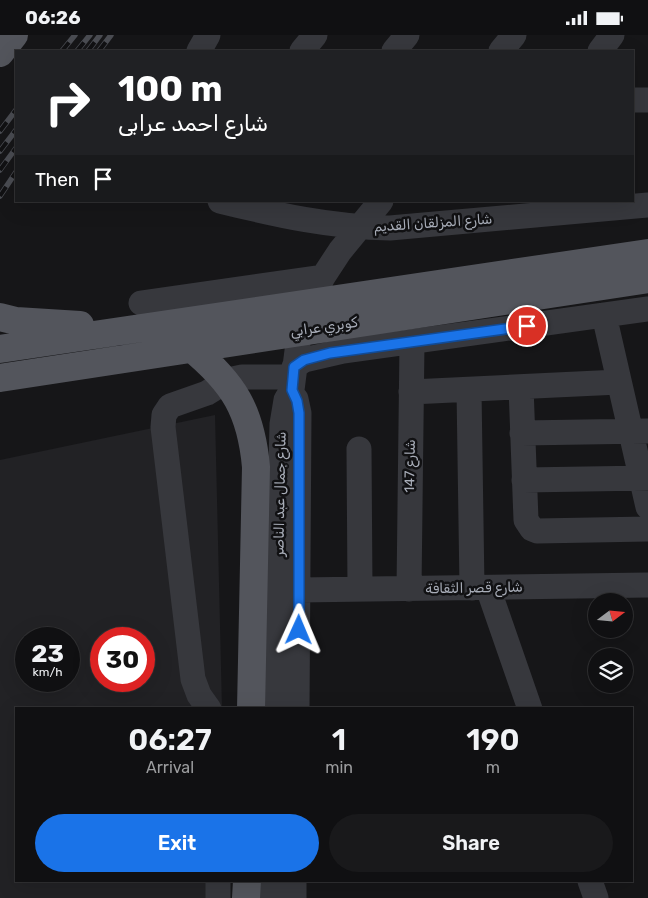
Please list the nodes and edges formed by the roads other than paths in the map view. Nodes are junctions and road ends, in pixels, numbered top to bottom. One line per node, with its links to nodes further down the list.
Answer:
1 (14, 35): 12 (main road)
2 (208, 35): 7 (street)
3 (315, 35): 8 (street)
4 (407, 35): 9 (street)
5 (514, 35): 10 (street)
6 (612, 35): 11 (street)
7 (200, 50)
8 (303, 50)
9 (395, 50)
10 (501, 50)
11 (601, 50)
12 (0, 53)
13 (634, 100): 14 (street)
14 (648, 100)
15 (228, 202): 18 (street, شارع المزلقان القديم)
16 (380, 202): 19 (street)
17 (648, 205): 19 (street, شارع المزلقان القديم)
18 (270, 207): 19 (street, شارع المزلقان القديم)
19 (360, 227): 21 (street)
20 (648, 253): 27 (main road, كوبري عرابي)
21 (323, 277): 23 (street); 32 (street)
22 (648, 279): 29 (main road, كوبري عرابي)
23 (141, 303)
24 (648, 309): 25 (street)
25 (604, 315): 28 (street); 33 (street)
26 (0, 317): 27 (main road)
27 (128, 329): 30 (main road, كوبري عرابي)
28 (412, 343): 32 (street); 36 (street, شارع 147)
29 (190, 347): 31 (main road, كوبري عرابي); 50 (main road)
30 (0, 349)
31 (0, 378)
32 (293, 378): 48 (street, شارع جمال عبد الناصر); 49 (street); 51 (street, شارع جمال عبد الناصر)
33 (619, 382): 34 (street); 37 (street)
34 (520, 387): 35 (street); 38 (street)
35 (469, 389): 36 (street); 45 (street)
36 (411, 392): 47 (street, شارع 147)
37 (639, 431): 38 (street); 40 (street)
38 (522, 433): 41 (street)
39 (359, 449): 46 (street)
40 (645, 478): 41 (street); 42 (street)
41 (524, 479): 43 (street)
42 (648, 507)
43 (648, 529)
44 (648, 585): 45 (street, شارع قصر الثقافة)
45 (480, 588): 47 (street, شارع قصر الثقافة); 53 (street)
46 (360, 589): 47 (street, شارع قصر الثقافة); 48 (street, شارع قصر الثقافة)
47 (409, 589)
48 (299, 590): 52 (street, شارع جمال عبد الناصر)
49 (208, 707)
50 (251, 707)
51 (275, 707)
52 (297, 707)
53 (529, 707)
54 (218, 882): 59 (street)
55 (247, 882): 60 (main road)
56 (271, 882): 61 (street)
57 (294, 882): 62 (street)
58 (590, 882): 63 (street)
59 (218, 898)
60 (246, 898)
61 (270, 898)
62 (294, 898)
63 (596, 898)

